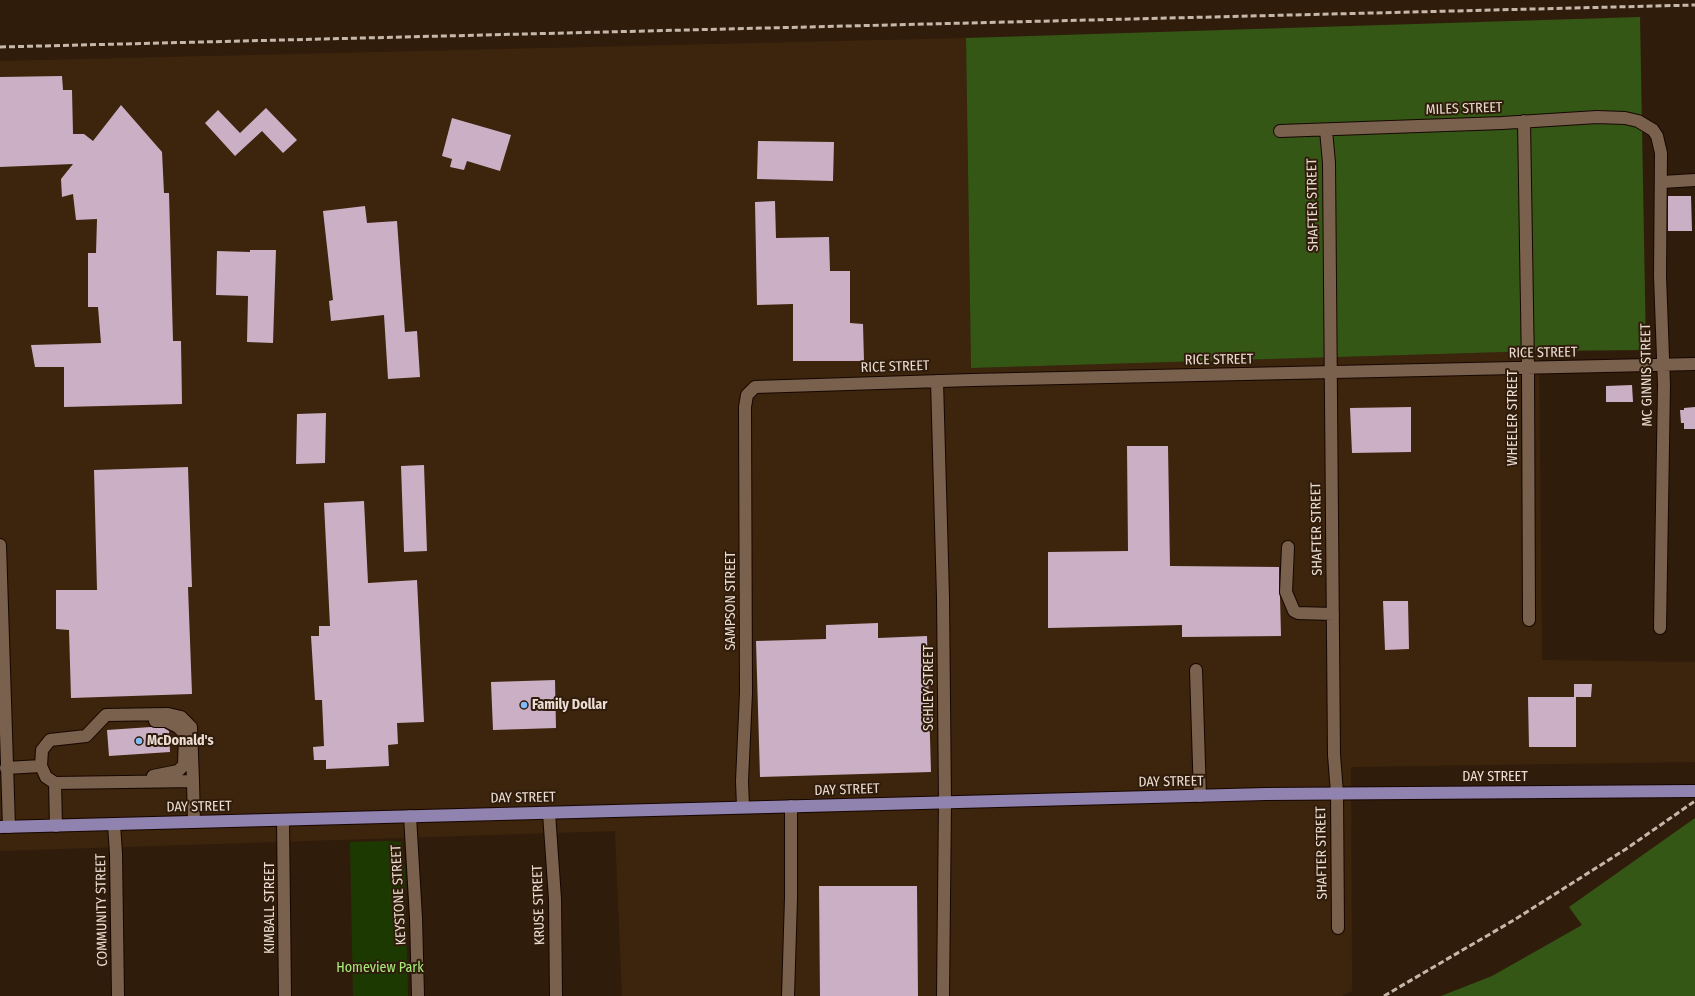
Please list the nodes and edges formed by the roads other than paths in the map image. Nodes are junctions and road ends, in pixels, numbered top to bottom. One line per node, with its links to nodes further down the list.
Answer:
1 (1524, 121): 2 (street, MILES STREET); 3 (street, MILES STREET); 9 (street, WHEELER STREET)
2 (1647, 126): 6 (street, MC GINNIS STREET)
3 (1326, 130): 4 (street, MILES STREET); 10 (street, SHAFTER STREET)
4 (1280, 131)
5 (1695, 180): 6 (street)
6 (1662, 182): 8 (street, MC GINNIS STREET)
7 (1695, 364): 8 (street, RICE STREET)
8 (1663, 365): 9 (street, RICE STREET); 18 (street, MC GINNIS STREET)
9 (1528, 368): 10 (street, RICE STREET); 17 (street, WHEELER STREET)
10 (1330, 372): 11 (street, RICE STREET); 16 (street, SHAFTER STREET)
11 (937, 381): 12 (street, RICE STREET); 30 (street, SCHLEY STREET)
12 (746, 395): 32 (street, SAMPSON STREET)
13 (0, 545): 15 (street)
14 (1288, 547): 16 (street)
15 (1, 592): 20 (street)
16 (1333, 614): 28 (street, SHAFTER STREET)
17 (1529, 620)
18 (1660, 628)
19 (1196, 670): 29 (street)
20 (2, 683): 23 (street)
21 (98, 723): 22 (street); 24 (street); 25 (street)
22 (41, 766): 23 (street); 26 (street)
23 (6, 768): 39 (street)
24 (132, 781): 25 (street); 26 (street)
25 (193, 781): 36 (street)
26 (55, 784): 38 (street)
27 (1695, 791): 28 (main road, DAY STREET)
28 (1336, 794): 29 (main road, DAY STREET); 40 (street, SHAFTER STREET)
29 (1200, 796): 30 (main road, DAY STREET)
30 (945, 802): 31 (main road, DAY STREET); 46 (street, SCHLEY STREET)
31 (791, 806): 32 (main road, DAY STREET); 45 (street)
32 (743, 808): 33 (main road, DAY STREET)
33 (549, 813): 34 (main road, DAY STREET); 44 (street, KRUSE STREET)
34 (410, 816): 35 (main road, DAY STREET); 43 (street, KEYSTONE STREET)
35 (283, 820): 36 (main road, DAY STREET); 42 (street, KIMBALL STREET)
36 (194, 822): 37 (main road, DAY STREET)
37 (114, 824): 38 (main road, DAY STREET); 41 (street, COMMUNITY STREET)
38 (56, 826): 39 (main road, DAY STREET)
39 (5, 827)
40 (1338, 928)
41 (118, 996)
42 (285, 996)
43 (418, 996)
44 (556, 996)
45 (788, 996)
46 (943, 996)

